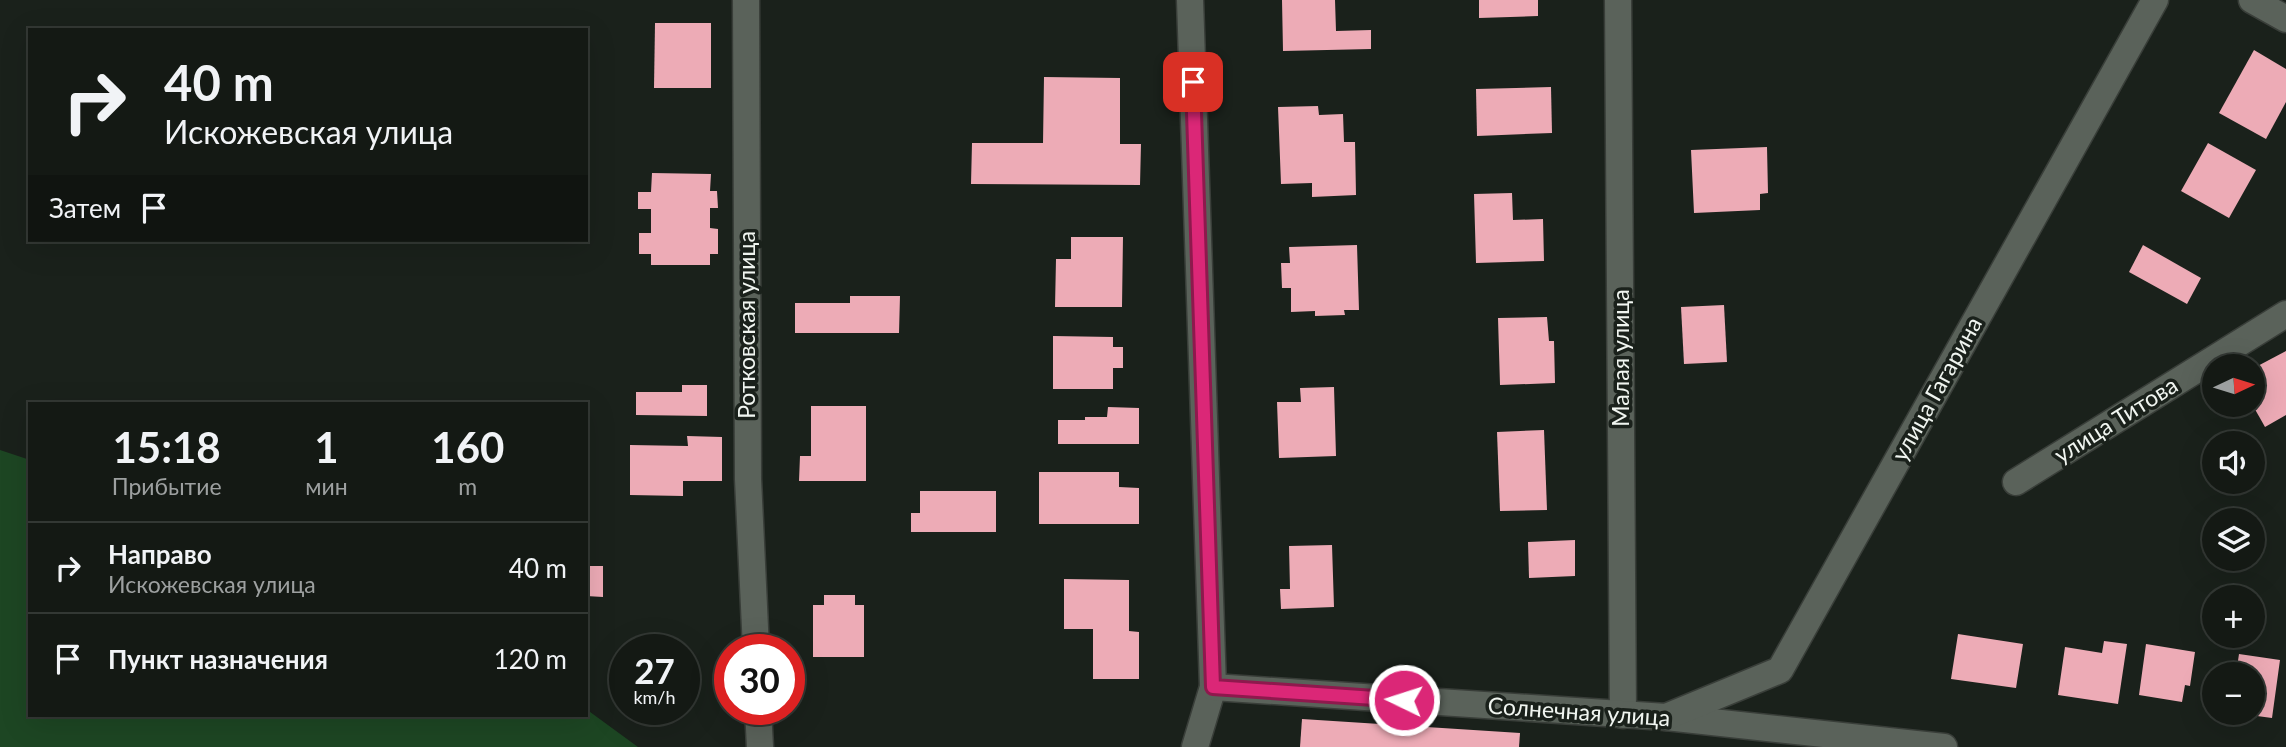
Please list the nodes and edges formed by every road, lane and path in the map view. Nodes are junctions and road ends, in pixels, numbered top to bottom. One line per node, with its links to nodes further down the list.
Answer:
1 (746, 0): 9 (street, Ротковская улица)
2 (1190, 0): 10 (street)
3 (1618, 0): 11 (street, Малая улица)
4 (2252, 0): 6 (street)
5 (2153, 1): 12 (street, улица Гагарина)
6 (2286, 19)
7 (2286, 314): 8 (street, улица Титова)
8 (2016, 482)
9 (755, 634)
10 (1213, 687): 11 (street, Солнечная улица); 15 (street)
11 (1623, 715): 12 (street, Солнечная улица)
12 (1666, 717): 16 (street, Солнечная улица)
13 (759, 725): 14 (street)
14 (760, 747)
15 (1195, 747)
16 (1944, 747)

